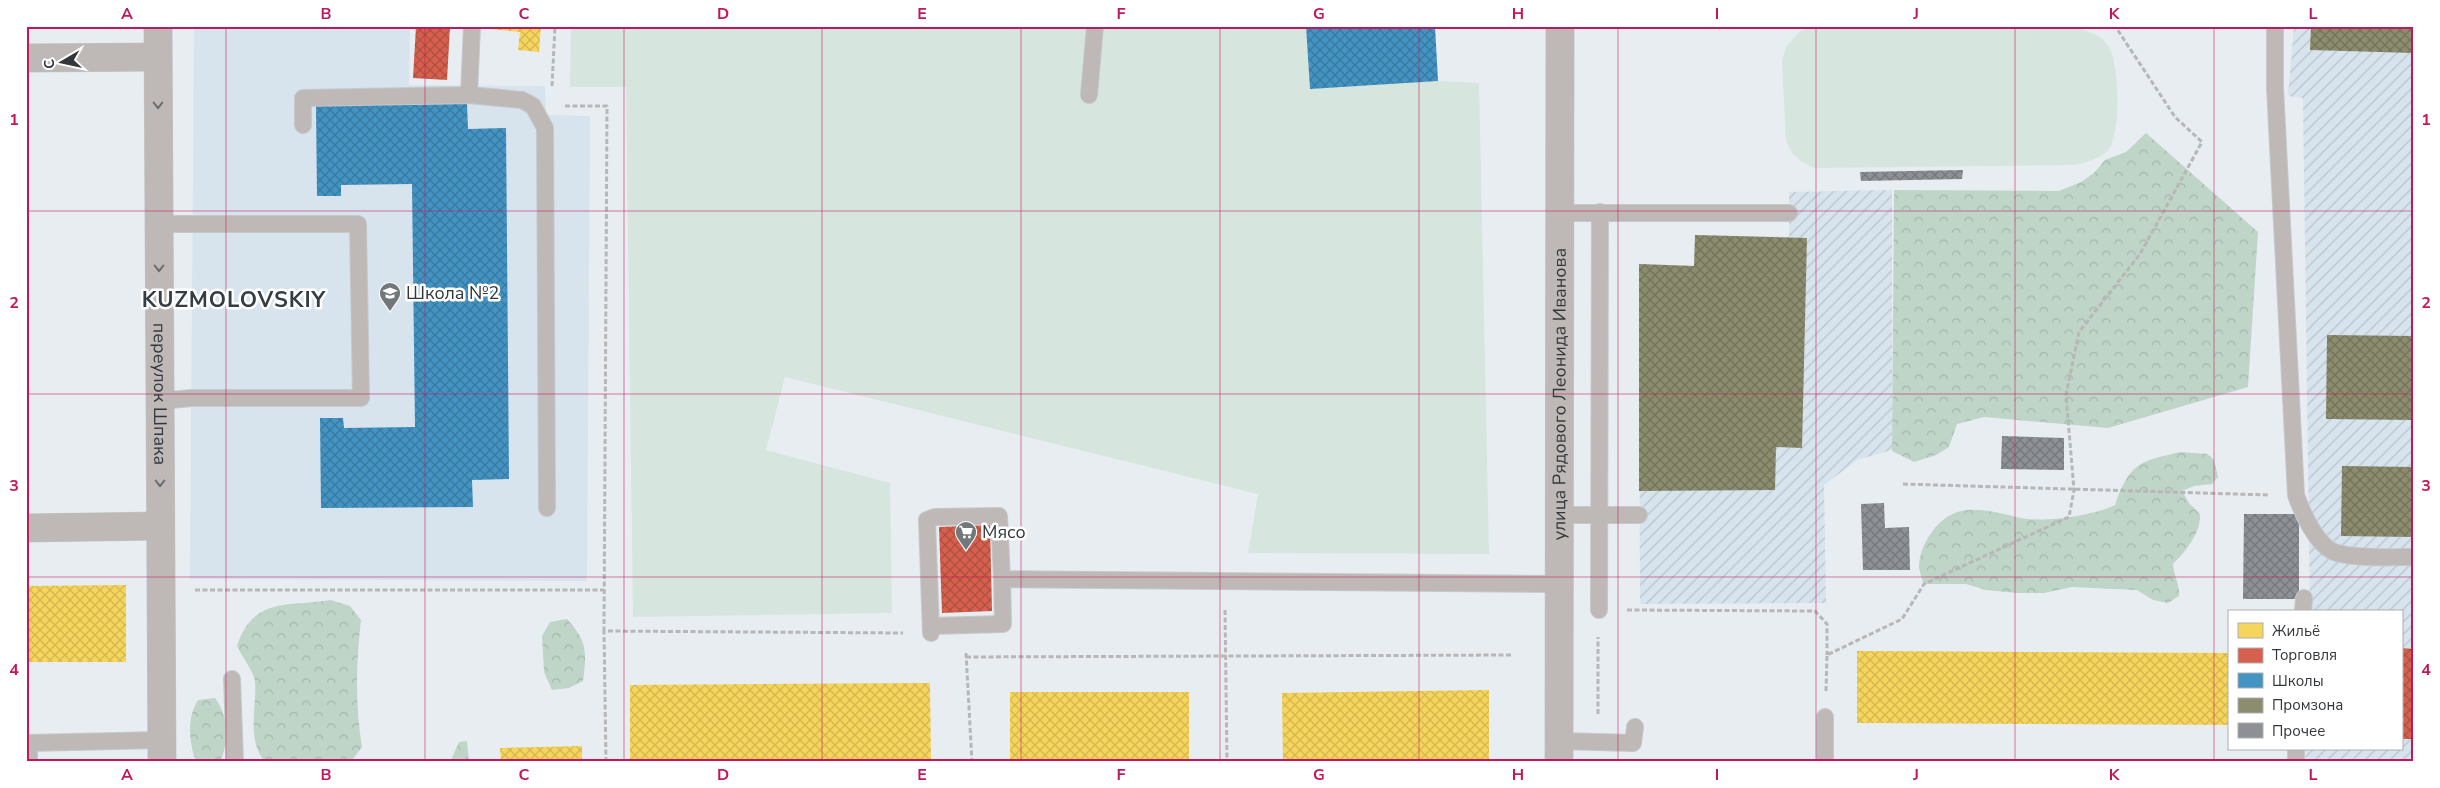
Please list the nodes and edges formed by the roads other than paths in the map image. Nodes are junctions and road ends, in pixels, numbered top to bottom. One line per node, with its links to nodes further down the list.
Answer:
1 (158, 26): 6 (street, переулок Шпака)
2 (472, 26): 9 (lane)
3 (1095, 26): 8 (lane)
4 (1560, 26): 11 (street, улица Рядового Леонида Иванова)
5 (2275, 26): 22 (lane)
6 (157, 57): 7 (street); 14 (street, переулок Шпака, one-way to 14)
7 (26, 58)
8 (1089, 95)
9 (469, 96): 10 (lane); 16 (lane)
10 (303, 125)
11 (1560, 212): 12 (lane); 17 (street, улица Рядового Леонида Иванова)
12 (1600, 212): 13 (lane); 18 (lane)
13 (1789, 213)
14 (158, 224): 15 (street, переулок Шпака, one-way to 15); 15 (lane)
15 (159, 401): 20 (street, переулок Шпака, one-way to 20)
16 (547, 508)
17 (1559, 515): 18 (lane); 24 (street, улица Рядового Леонида Иванова)
18 (1599, 515): 19 (lane); 25 (lane)
19 (1639, 515)
20 (160, 526): 21 (street); 29 (street, переулок Шпака)
21 (26, 528)
22 (2414, 558)
23 (1002, 579): 23 (lane); 24 (lane)
24 (1559, 584): 30 (street, улица Рядового Леонида Иванова)
25 (1598, 610)
26 (232, 679): 32 (lane)
27 (1825, 717): 33 (lane)
28 (1635, 728): 30 (lane)
29 (162, 751): 31 (lane)
30 (1559, 752)
31 (29, 762)
32 (234, 762)
33 (1825, 762)

